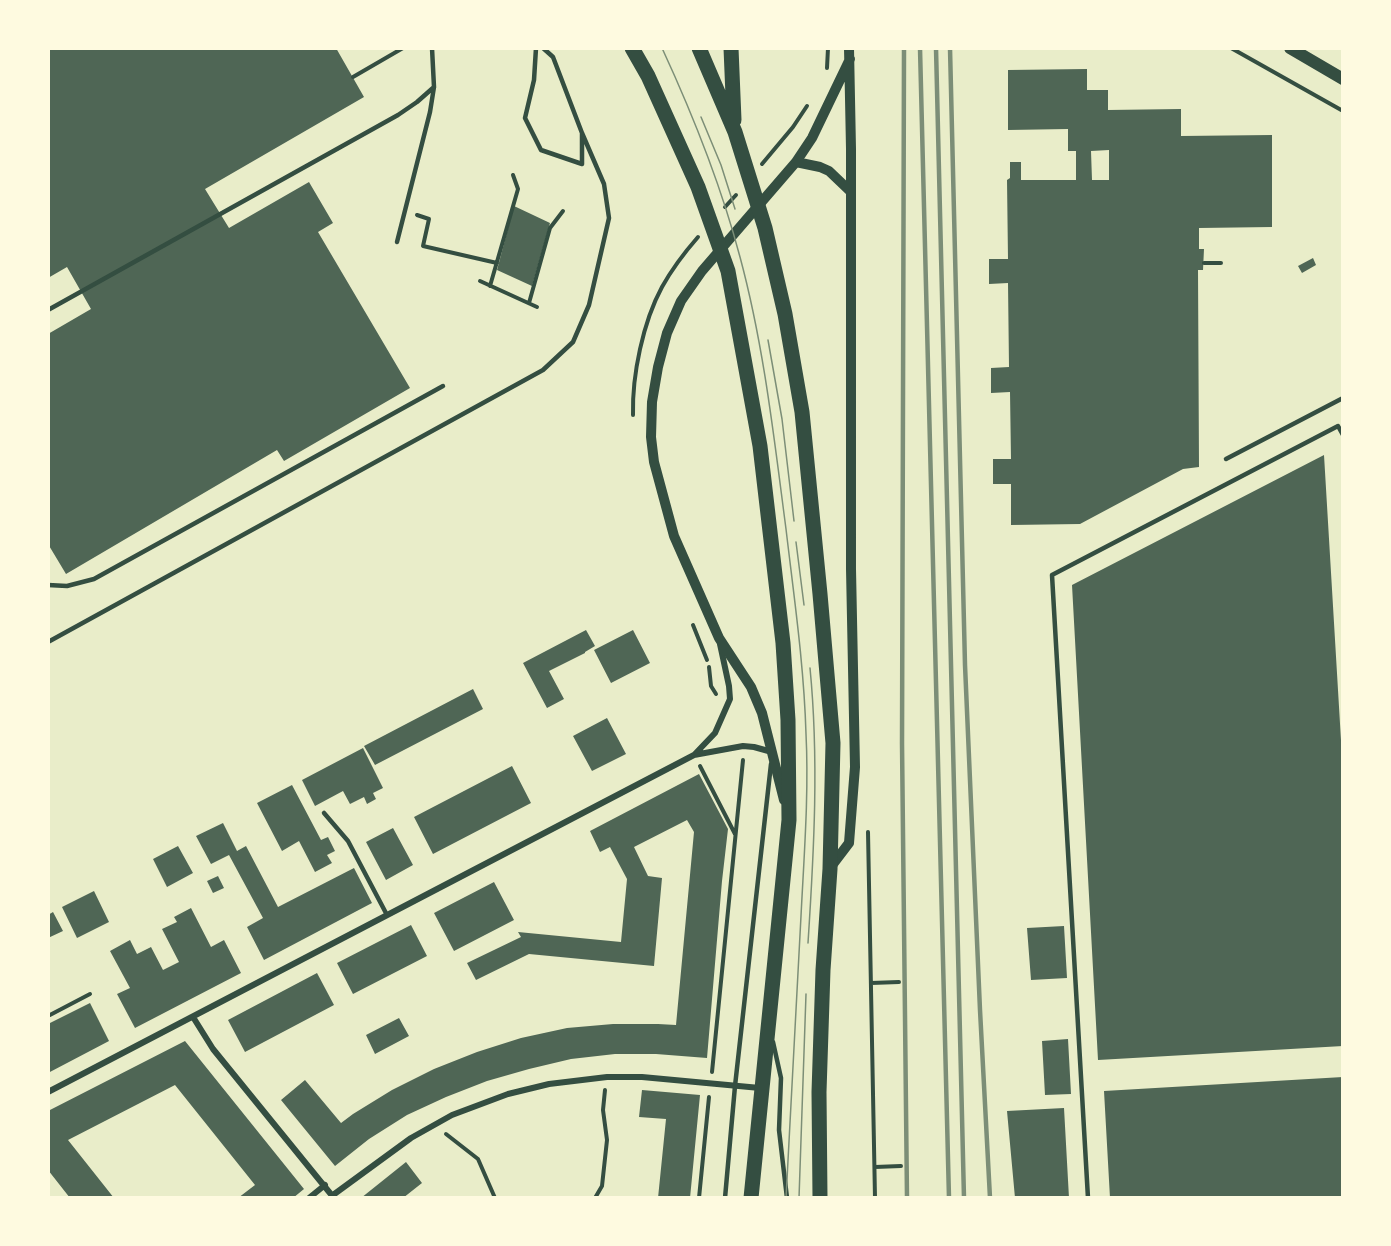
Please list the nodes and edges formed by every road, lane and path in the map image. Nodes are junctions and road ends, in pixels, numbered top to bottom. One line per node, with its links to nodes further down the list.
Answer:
1 (403, 48): 11 (path)
2 (432, 48): 13 (lane)
3 (536, 48): 16 (lane)
4 (543, 48): 16 (lane)
5 (632, 48): 50 (main road)
6 (699, 48): 17 (main road)
7 (731, 48): 17 (main road)
8 (1231, 48): 14 (path)
9 (1290, 48): 12 (main road)
10 (850, 53): 18 (street); 21 (street)
11 (353, 77)
12 (1343, 79)
13 (434, 87): 25 (lane); 35 (lane)
14 (1343, 111)
15 (793, 127): 19 (path)
16 (582, 133): 44 (lane)
17 (737, 138): 52 (main road)
18 (796, 162): 21 (street); 43 (street)
19 (759, 168)
20 (513, 175): 28 (path)
21 (851, 192): 52 (street)
22 (737, 193): 23 (path)
23 (722, 210)
24 (563, 211): 33 (path)
25 (405, 212): 27 (lane); 28 (path)
26 (700, 235): 38 (path)
27 (397, 242)
28 (497, 263): 32 (path)
29 (1204, 263): 30 (path)
30 (1221, 263)
31 (480, 282): 32 (path)
32 (490, 286): 33 (path)
33 (529, 303): 34 (path)
34 (537, 307)
35 (48, 310)
36 (443, 386): 41 (lane)
37 (1343, 398): 40 (lane)
38 (634, 423)
39 (1343, 435): 78 (lane)
40 (1226, 459)
41 (48, 585)
42 (691, 620): 45 (path)
43 (719, 638): 45 (street); 47 (street)
44 (48, 642)
45 (726, 708): 48 (street)
46 (742, 746): 47 (street); 48 (street); 51 (path)
47 (773, 752): 50 (street); 62 (lane)
48 (694, 755): 51 (path); 53 (street)
49 (324, 813): 53 (lane)
50 (789, 820): 59 (main road)
51 (736, 835): 61 (path)
52 (830, 869): 77 (main road)
53 (387, 915): 58 (street)
54 (899, 982): 55 (path)
55 (871, 983)
56 (90, 994): 57 (path)
57 (48, 1016)
58 (192, 1017): 64 (street); 68 (street)
59 (768, 1025): 63 (main road); 76 (lane)
60 (607, 1077): 61 (street); 65 (street); 72 (path)
61 (710, 1083): 62 (street); 73 (path)
62 (735, 1086): 63 (street); 74 (lane)
63 (763, 1088): 75 (main road)
64 (48, 1092)
65 (434, 1125): 69 (street); 71 (path)
66 (901, 1166): 67 (path)
67 (874, 1167)
68 (325, 1185): 69 (street); 70 (street)
69 (334, 1197)
70 (309, 1198)
71 (495, 1198)
72 (595, 1198)
73 (699, 1198)
74 (725, 1198)
75 (752, 1198)
76 (787, 1198)
77 (820, 1198)
78 (1088, 1198)

